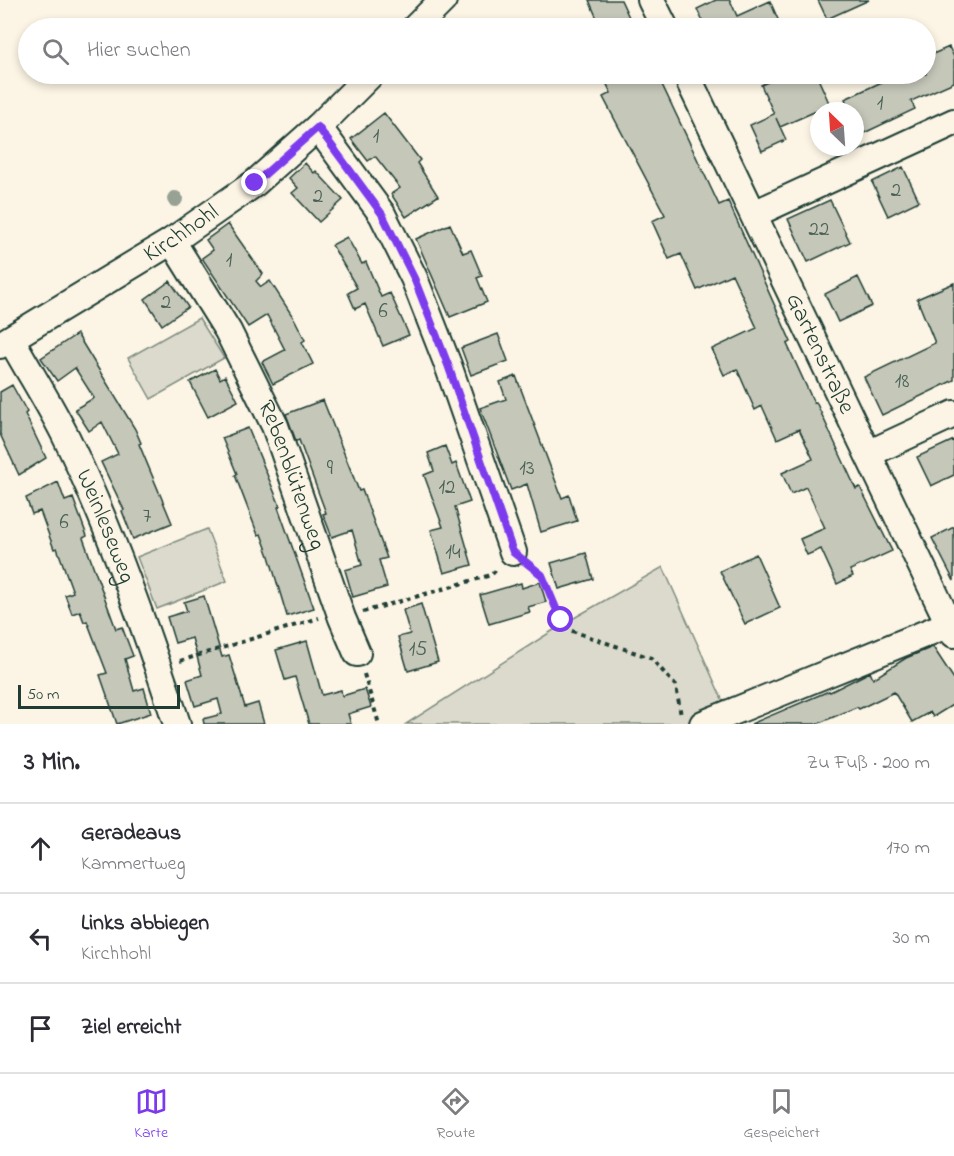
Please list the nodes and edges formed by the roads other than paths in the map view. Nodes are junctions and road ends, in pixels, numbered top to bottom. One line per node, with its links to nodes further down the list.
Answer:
1 (443, 0): 3 (street)
2 (655, 1): 4 (street)
3 (425, 18)
4 (661, 18)
5 (360, 84): 8 (street, Kirchhohl)
6 (691, 84): 9 (street, Gartenstraße)
7 (954, 122): 9 (street)
8 (318, 127): 10 (street, Kirchhohl); 14 (street)
9 (754, 214): 13 (street, Gartenstraße)
10 (172, 241): 11 (street, Kirchhohl); 16 (street, Rebenblütenweg)
11 (5, 342): 17 (street, Weinleseweg)
12 (954, 414): 13 (street)
13 (868, 454): 15 (street, Gartenstraße)
14 (513, 552)
15 (951, 629): 18 (street)
16 (357, 653)
17 (177, 724)
18 (703, 724)

